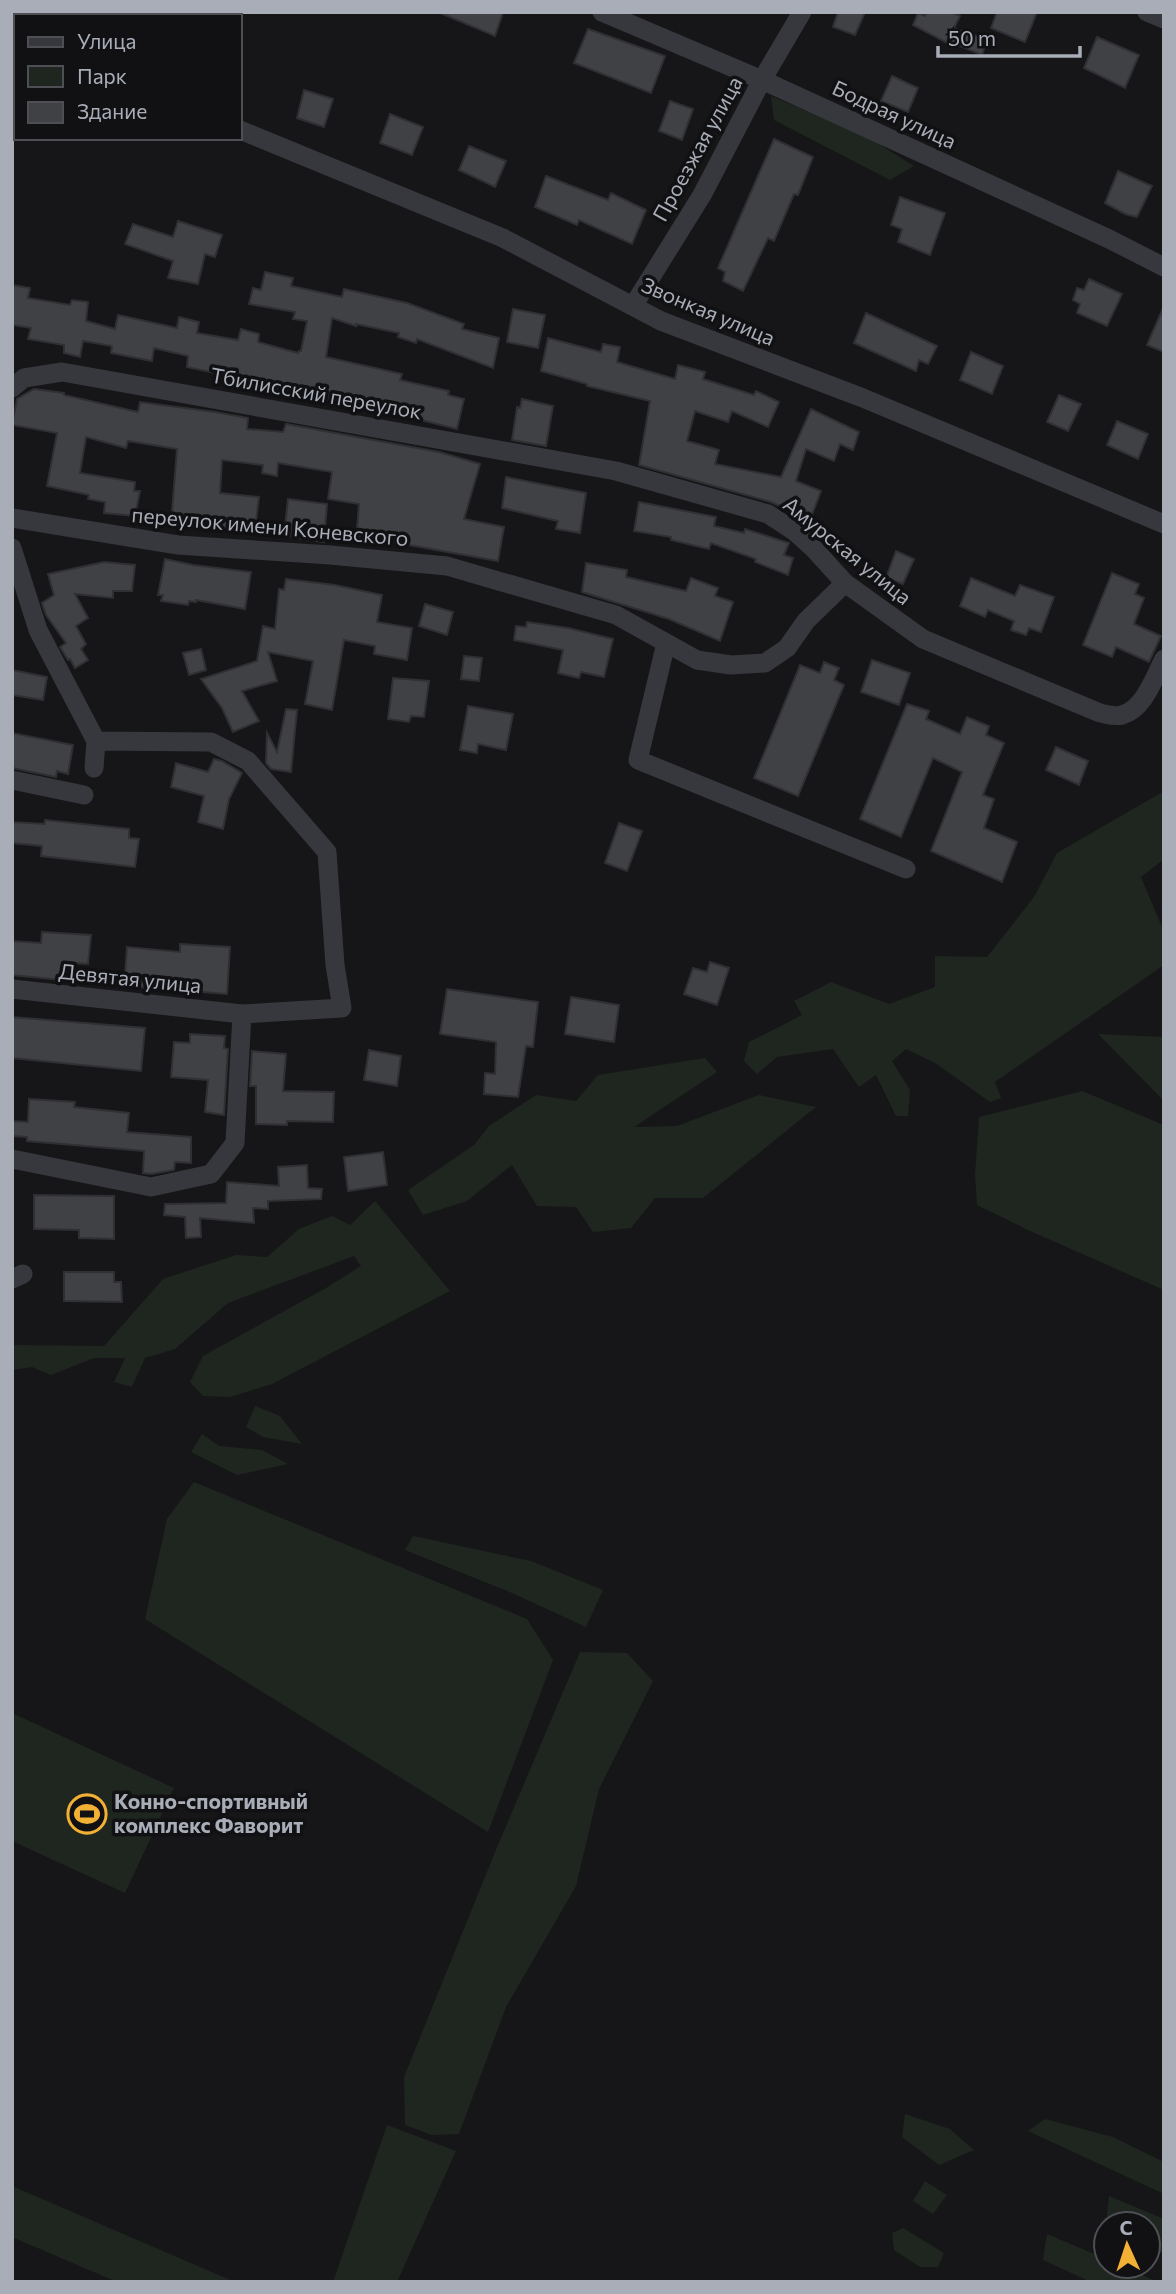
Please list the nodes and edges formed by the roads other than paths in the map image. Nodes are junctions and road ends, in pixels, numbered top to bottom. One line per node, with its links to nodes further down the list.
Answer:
1 (601, 12): 5 (street, Бодрая улица)
2 (802, 12): 5 (street, Проезжая улица)
3 (1147, 12): 4 (street)
4 (1164, 19)
5 (762, 80): 7 (street, Бодрая улица); 8 (street, Проезжая улица)
6 (242, 131): 8 (street, Звонкая улица)
7 (1164, 267)
8 (633, 306): 12 (street, Звонкая улица)
9 (12, 388): 10 (street, Тбилисский переулок)
10 (616, 471): 14 (street, Амурская улица)
11 (12, 518): 15 (street, переулок имени Коневского)
12 (1164, 524)
13 (12, 548): 17 (street)
14 (845, 583): 15 (street, переулок имени Коневского); 16 (street, Амурская улица)
15 (666, 643): 21 (street)
16 (1164, 659)
17 (96, 741): 18 (street); 23 (street, Девятая улица)
18 (94, 768)
19 (12, 780): 20 (street)
20 (84, 795)
21 (906, 869)
22 (12, 989): 23 (street, Девятая улица)
23 (242, 1014): 24 (street)
24 (12, 1159)

